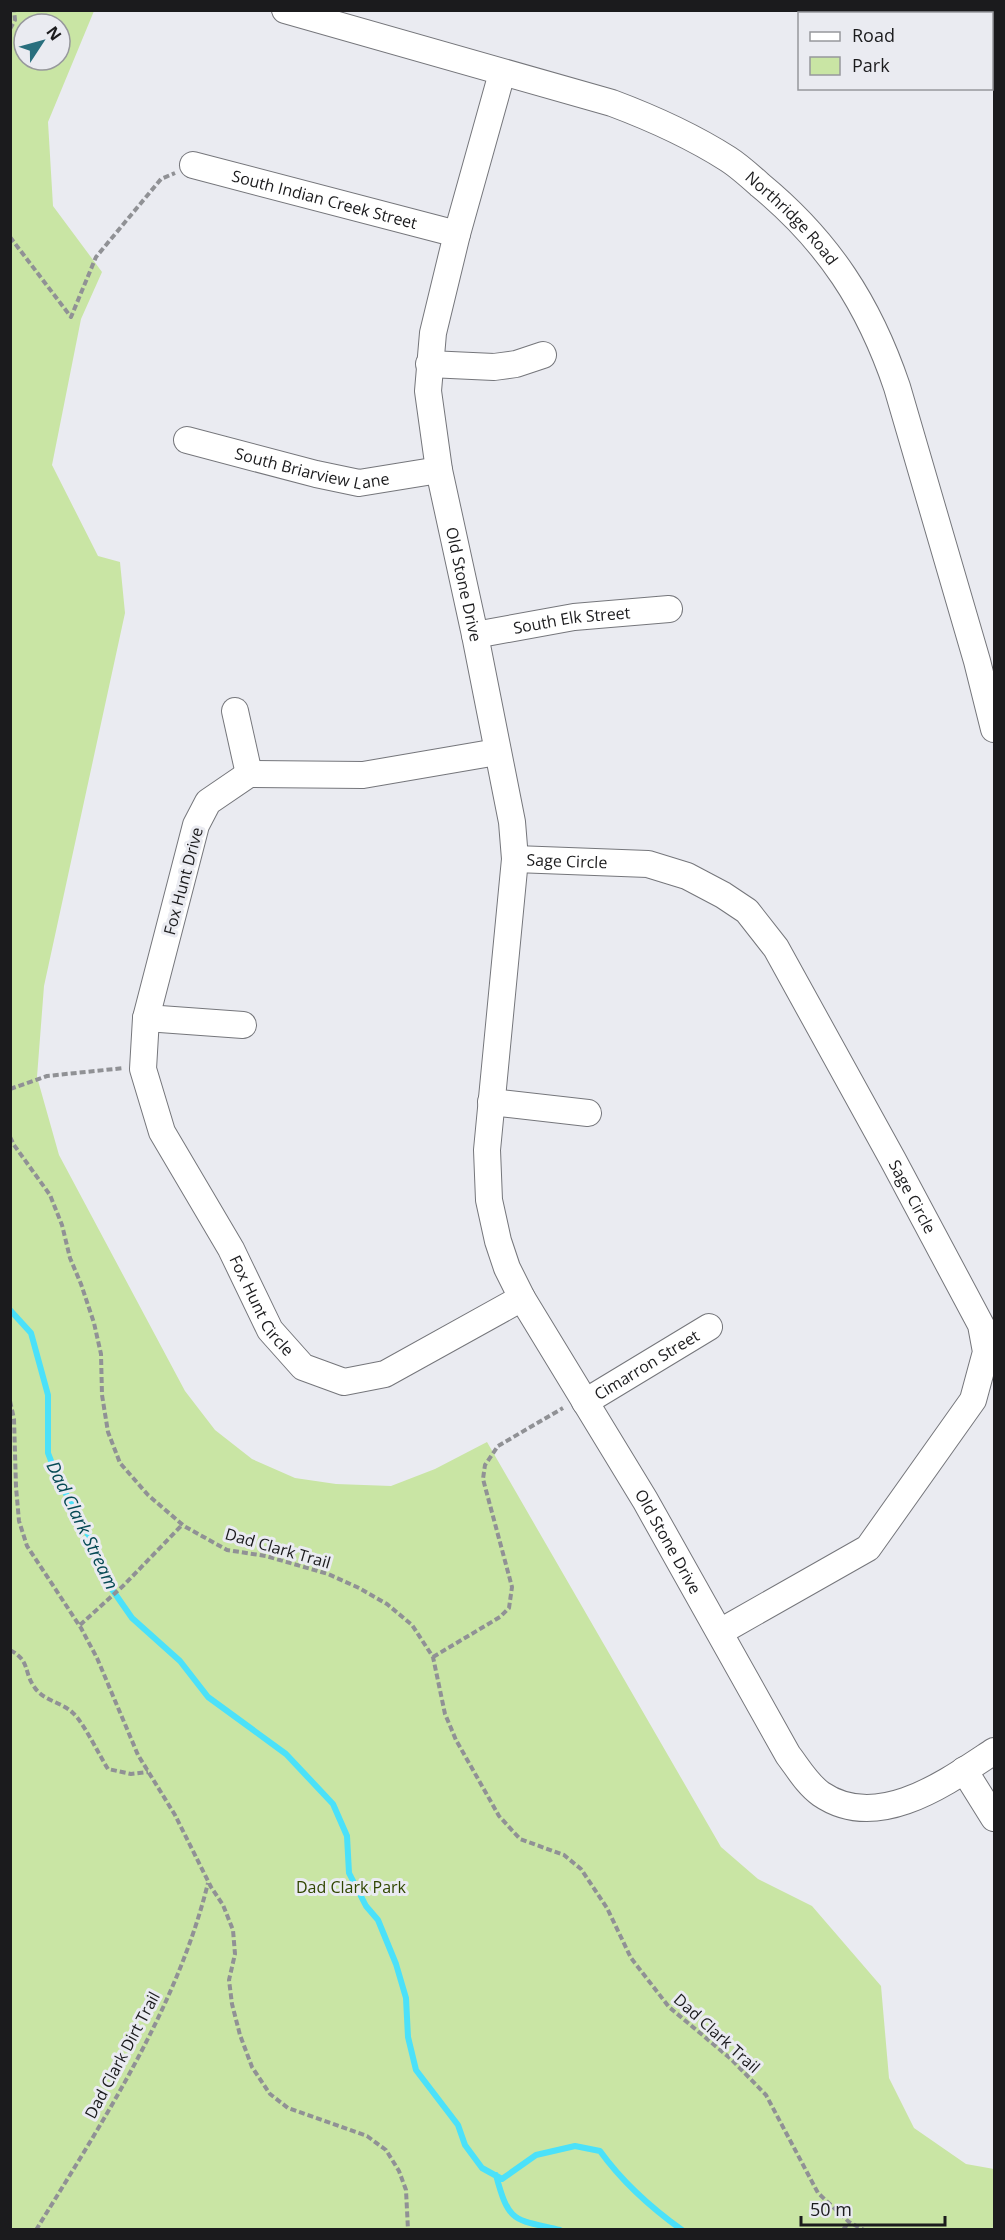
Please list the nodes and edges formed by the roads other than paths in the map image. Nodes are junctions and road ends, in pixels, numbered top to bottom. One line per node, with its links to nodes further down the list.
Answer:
1 (285, 10): 2 (street, Northridge Road)
2 (502, 73): 4 (street, Old Stone Drive); 11 (street, Northridge Road)
3 (193, 165): 4 (street, South Indian Creek Street)
4 (458, 234): 6 (street, Old Stone Drive)
5 (543, 355): 6 (street)
6 (429, 364): 8 (street, Old Stone Drive)
7 (188, 440): 8 (street, South Briarview Lane)
8 (439, 470): 10 (street, Old Stone Drive)
9 (669, 609): 10 (street, South Elk Street)
10 (475, 635): 14 (street, Old Stone Drive)
11 (986, 659): 13 (street, Northridge Road)
12 (235, 711): 15 (street)
13 (994, 729)
14 (497, 752): 15 (street); 16 (street, Old Stone Drive)
15 (249, 774): 17 (street, Fox Hunt Drive)
16 (515, 859): 19 (street, Old Stone Drive); 24 (street, Sage Circle)
17 (146, 1018): 18 (street); 21 (street, Fox Hunt Circle)
18 (243, 1025)
19 (491, 1102): 20 (street); 21 (street, Old Stone Drive)
20 (588, 1113)
21 (522, 1298): 23 (street, Old Stone Drive)
22 (709, 1327): 23 (street, Cimarron Street)
23 (583, 1399): 24 (street, Old Stone Drive)
24 (720, 1632): 26 (street, Old Stone Drive)
25 (994, 1751): 26 (street, Old Stone Drive)
26 (964, 1770): 27 (street)
27 (994, 1818)

